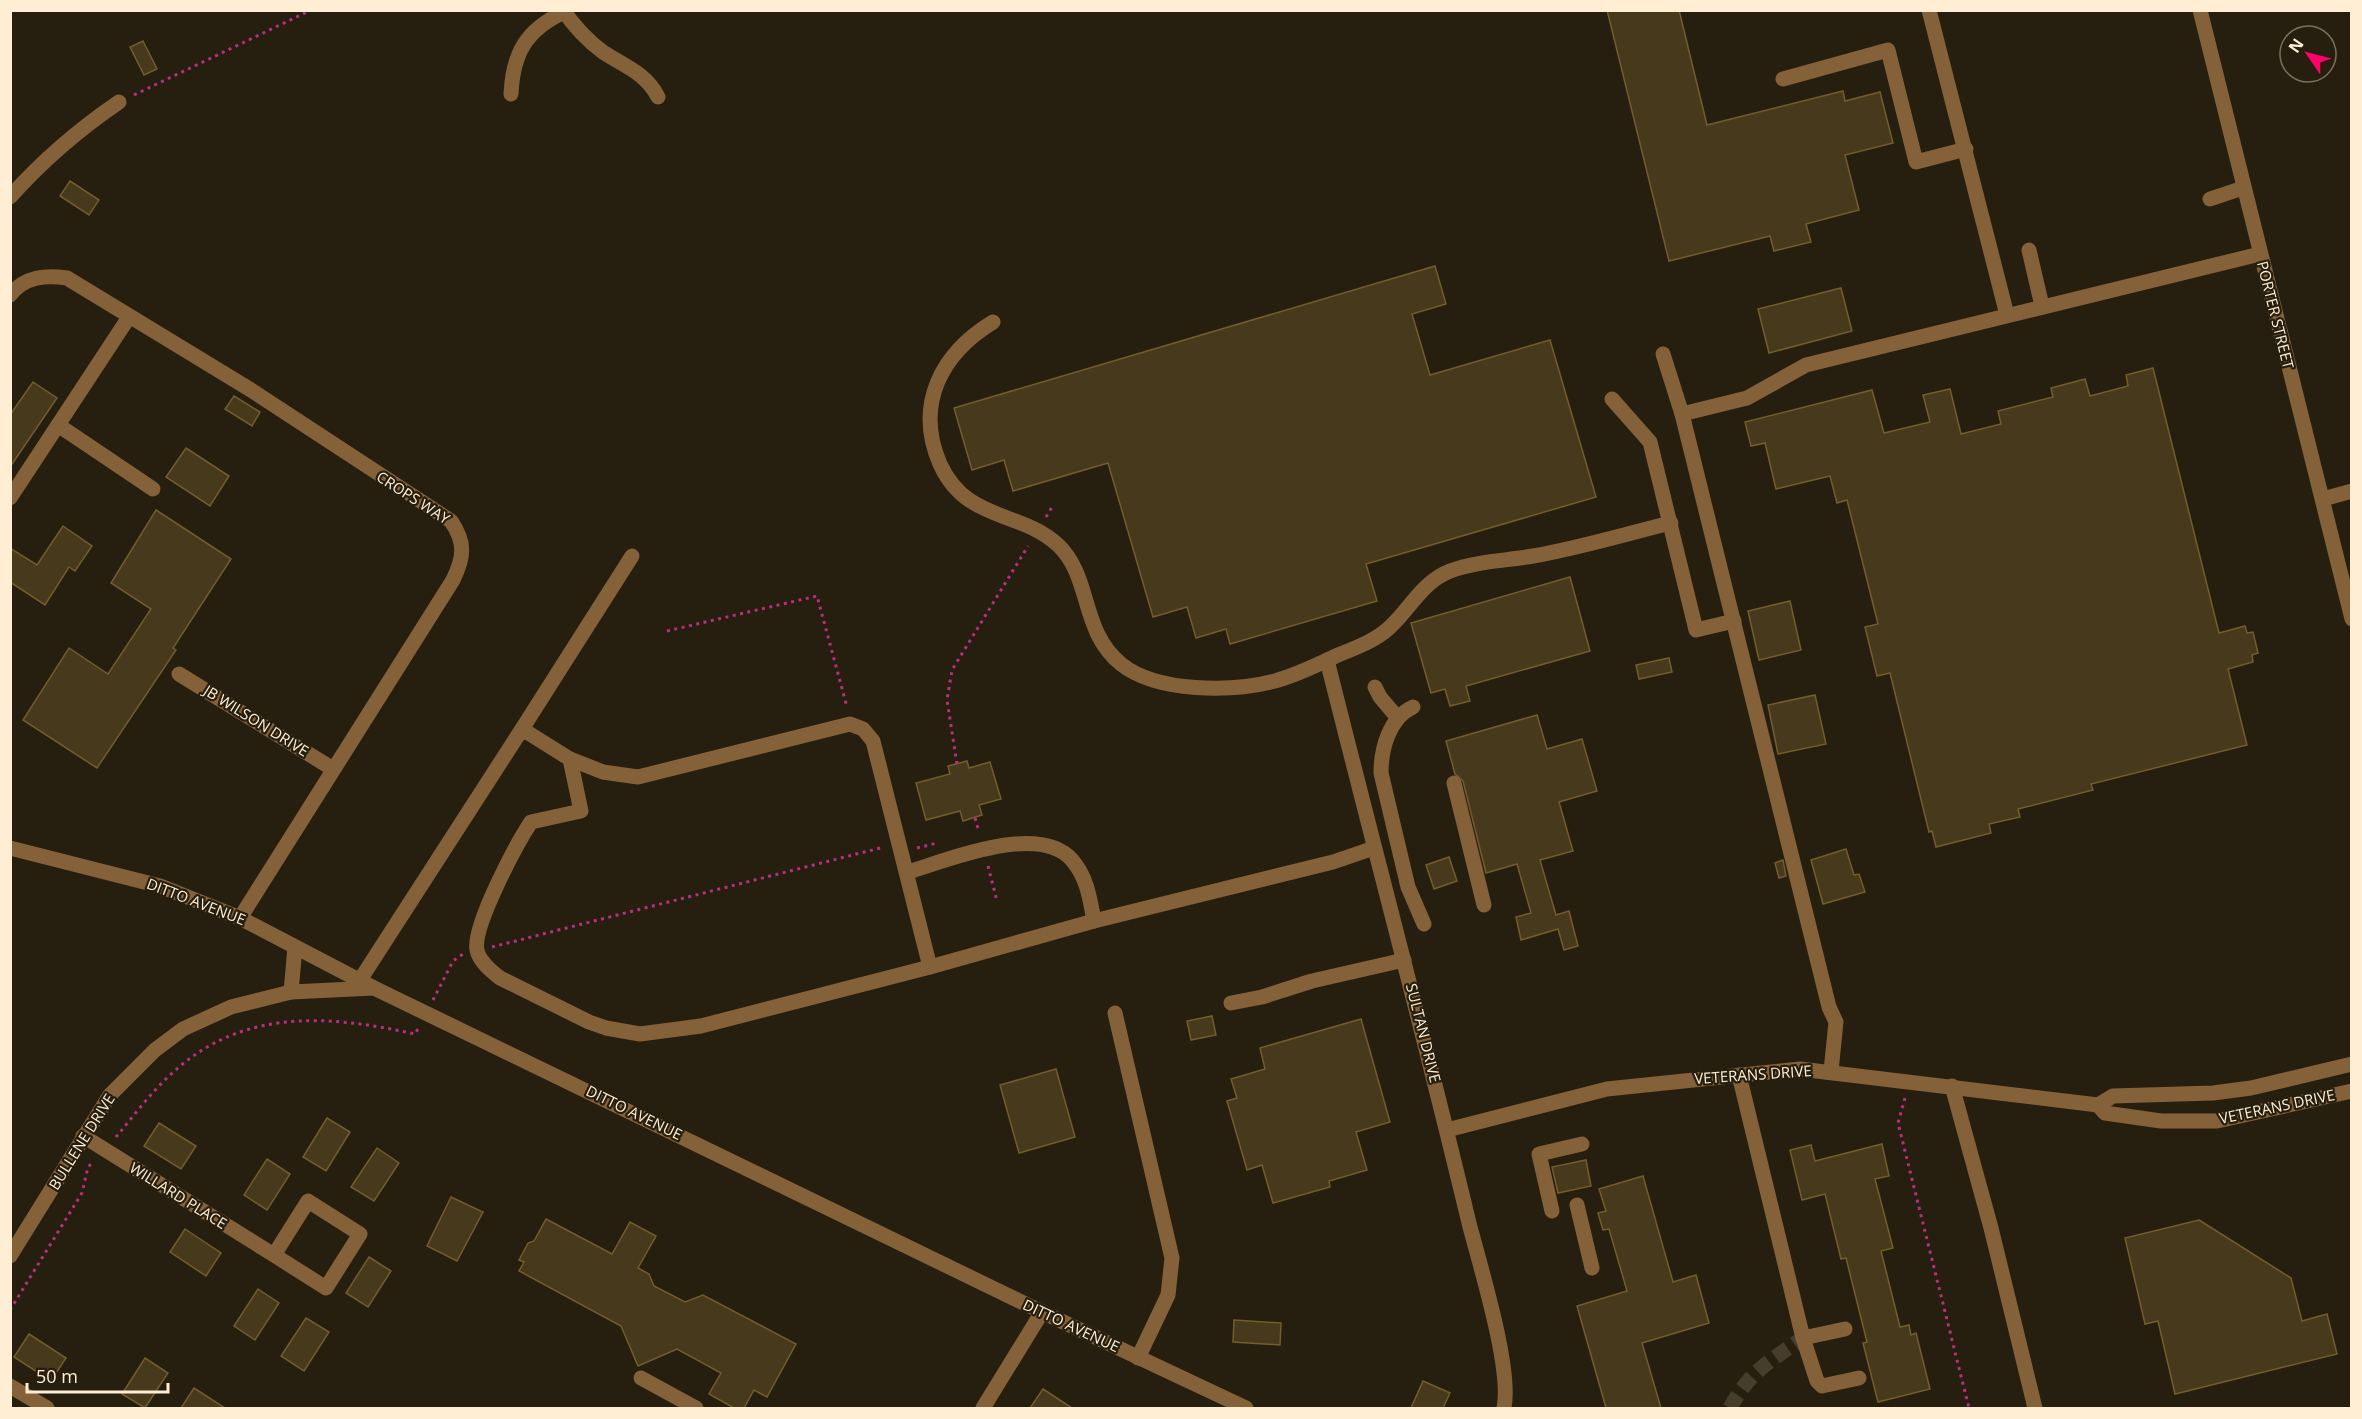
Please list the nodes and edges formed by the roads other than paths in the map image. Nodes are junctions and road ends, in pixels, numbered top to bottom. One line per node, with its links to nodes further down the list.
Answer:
1 (1929, 10): 8 (street)
2 (563, 11): 5 (street); 6 (street)
3 (2201, 11): 9 (street, PORTER STREET)
4 (1783, 79): 8 (street)
5 (511, 94)
6 (658, 97)
7 (118, 102): 10 (street)
8 (1966, 149): 16 (street)
9 (2243, 188): 11 (street); 13 (street, PORTER STREET)
10 (10, 197)
11 (2210, 199)
12 (2029, 250): 15 (street)
13 (2260, 254): 15 (street); 26 (street, PORTER STREET)
14 (10, 295): 17 (street, CROPS WAY)
15 (2042, 306): 16 (street)
16 (2007, 315): 21 (street)
17 (129, 317): 22 (street); 38 (street, CROPS WAY)
18 (993, 322): 31 (street)
19 (1663, 354): 21 (street)
20 (1612, 399): 27 (street)
21 (1682, 414): 30 (street)
22 (58, 425): 23 (street); 25 (street)
23 (153, 489)
24 (2352, 491): 26 (street)
25 (10, 498)
26 (2322, 499): 29 (street, PORTER STREET)
27 (1671, 523): 30 (street); 31 (street)
28 (632, 556): 36 (street)
29 (2352, 619)
30 (1734, 621): 56 (street)
31 (1327, 660): 41 (street, SULTAN DRIVE)
32 (179, 674): 38 (street, JB WILSON DRIVE)
33 (1375, 687): 35 (street)
34 (1413, 707): 35 (street)
35 (1397, 717): 46 (street)
36 (522, 729): 37 (street); 50 (street)
37 (570, 759): 42 (street); 49 (street)
38 (333, 769): 44 (street, CROPS WAY)
39 (1454, 783): 43 (street)
40 (10, 848): 44 (street, DITTO AVENUE)
41 (1374, 849): 45 (street); 48 (street, SULTAN DRIVE)
42 (908, 872): 45 (street); 49 (street)
43 (1484, 905)
44 (240, 918): 47 (street, DITTO AVENUE)
45 (1094, 921): 49 (street)
46 (1424, 924)
47 (295, 947): 50 (street, DITTO AVENUE); 52 (street)
48 (1404, 960): 53 (street); 61 (street, SULTAN DRIVE)
49 (930, 967)
50 (360, 980): 51 (street, DITTO AVENUE)
51 (374, 988): 52 (street, BULLENE DRIVE); 69 (street, DITTO AVENUE)
52 (291, 992): 62 (street, BULLENE DRIVE)
53 (1231, 1004)
54 (1115, 1013): 72 (street)
55 (2352, 1064): 60 (street, VETERANS DRIVE)
56 (1831, 1071): 57 (street, VETERANS DRIVE); 58 (street, VETERANS DRIVE)
57 (1739, 1075): 61 (street, VETERANS DRIVE); 71 (street)
58 (1952, 1086): 60 (street, VETERANS DRIVE); 81 (street)
59 (2352, 1091): 60 (street, VETERANS DRIVE)
60 (2098, 1105)
61 (1447, 1130): 80 (street, SULTAN DRIVE)
62 (83, 1136): 66 (street, WILLARD PLACE); 67 (street, BULLENE DRIVE)
63 (1582, 1144): 65 (street)
64 (1577, 1205): 68 (street)
65 (1552, 1211)
66 (274, 1255): 66 (street, WILLARD PLACE)
67 (10, 1256)
68 (1592, 1268)
69 (1042, 1312): 72 (street, DITTO AVENUE); 78 (street)
70 (1845, 1329): 71 (street)
71 (1803, 1338): 74 (street)
72 (1138, 1358): 79 (street, DITTO AVENUE)
73 (641, 1378): 77 (street)
74 (1859, 1378)
75 (10, 1386): 76 (street)
76 (47, 1408)
77 (696, 1408)
78 (983, 1408)
79 (1246, 1408)
80 (1504, 1408)
81 (2035, 1408)

